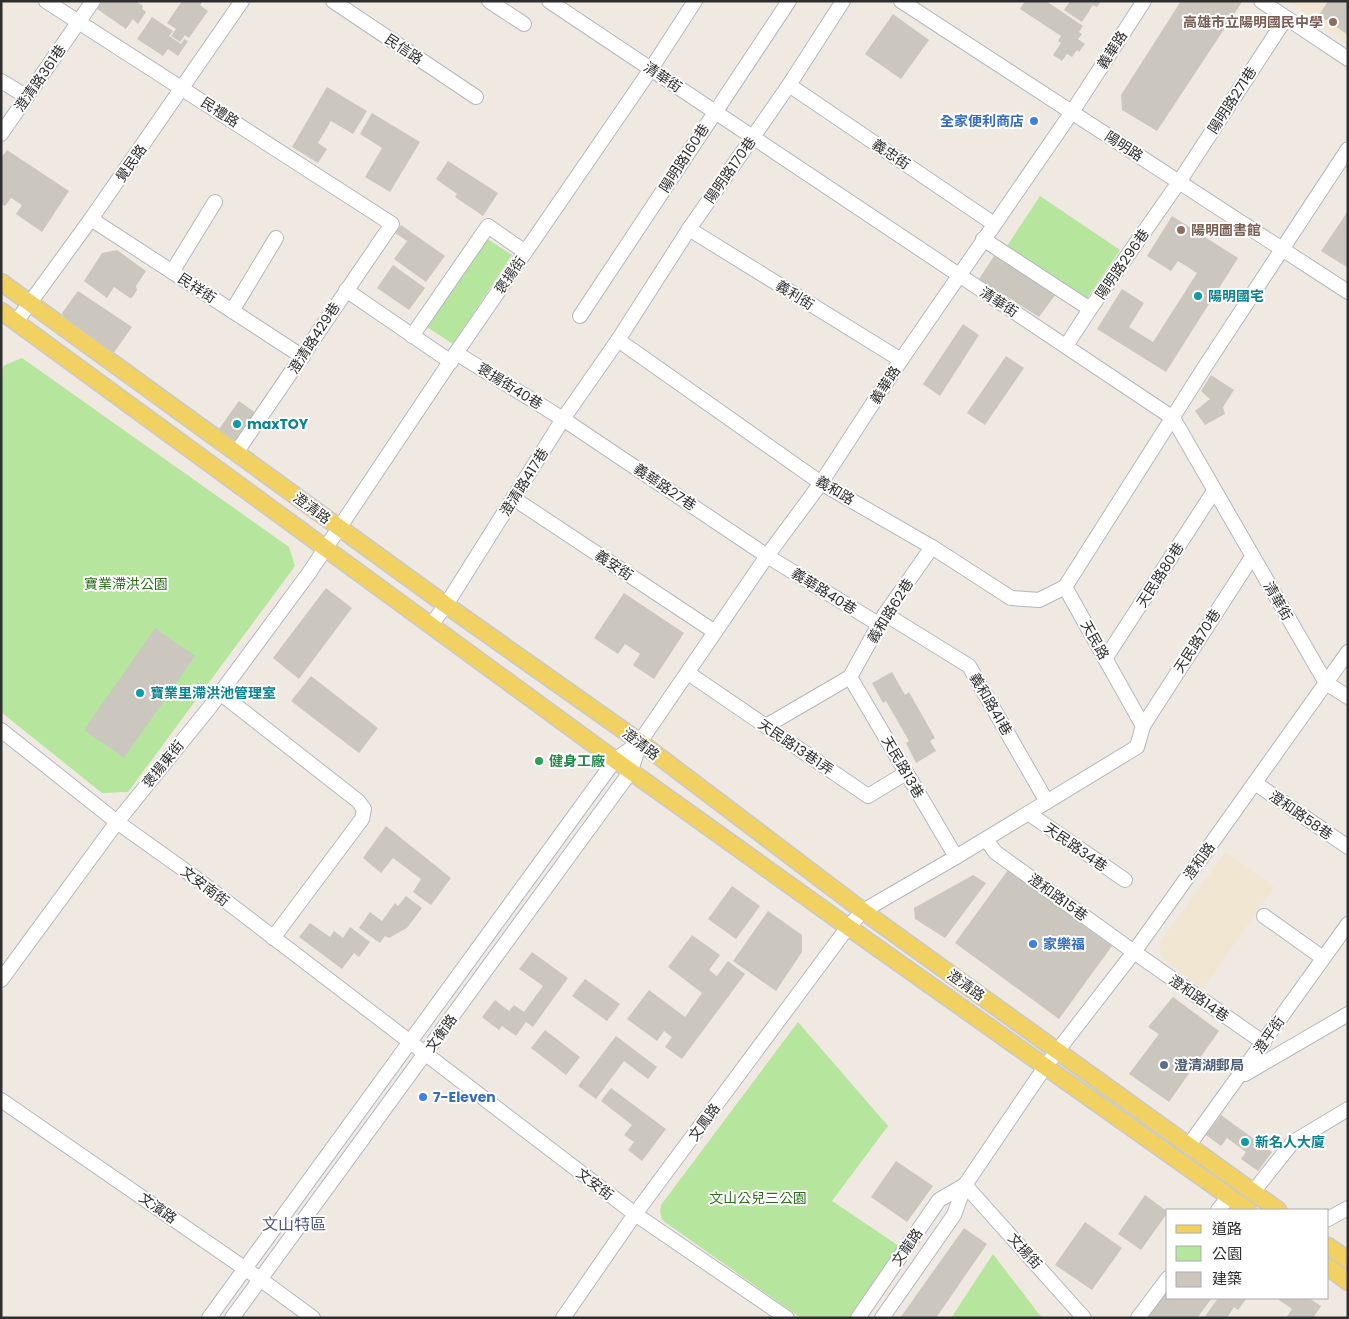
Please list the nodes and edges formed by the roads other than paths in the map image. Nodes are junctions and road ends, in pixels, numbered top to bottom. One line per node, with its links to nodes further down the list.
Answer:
1 (46, 1): 14 (street, 民禮路)
2 (93, 1): 14 (street, 澄清路361巷)
3 (242, 1): 20 (street, 覺民路)
4 (333, 1): 22 (street, 民信路)
5 (489, 1): 15 (street)
6 (550, 1): 17 (street, 清華街)
7 (695, 1): 17 (street, 褒揚街)
8 (789, 1): 23 (street, 陽明路160巷)
9 (843, 1): 19 (street, 陽明路170巷)
10 (900, 1): 24 (street, 陽明路)
11 (1144, 1): 24 (street, 義華路)
12 (1261, 1): 13 (street)
13 (1286, 18): 16 (street); 28 (street, 陽明路271巷)
14 (79, 22): 20 (street, 民禮路); 21 (street, 澄清路361巷)
15 (524, 24)
16 (1348, 59)
17 (651, 69): 23 (street, 清華街); 37 (street, 褒揚街)
18 (1, 81): 21 (street)
19 (789, 85): 26 (street, 陽明路170巷); 32 (street, 義忠街)
20 (183, 88): 30 (street, 覺民路); 31 (street, 民禮路)
21 (27, 97): 25 (street, 澄清路361巷)
22 (476, 97)
23 (714, 112): 26 (street, 清華街); 47 (street, 陽明路160巷)
24 (1072, 112): 28 (street, 陽明路); 32 (street, 義華路)
25 (1, 134)
26 (753, 138): 33 (street, 陽明路170巷); 39 (street, 清華街)
27 (1348, 149): 36 (street)
28 (1179, 182): 36 (street, 陽明路); 45 (street, 陽明路296巷)
29 (215, 202): 38 (street)
30 (91, 219): 38 (street, 民祥街); 43 (street, 覺民路)
31 (392, 224): 41 (street, 澄清路429巷)
32 (994, 224): 35 (street, 義華路)
33 (689, 229): 50 (street, 陽明路170巷); 54 (street, 義利街)
34 (276, 238): 44 (street)
35 (983, 239): 39 (street, 義華路); 45 (street)
36 (1282, 249): 42 (street, 陽明路); 55 (street)
37 (525, 252): 49 (street); 53 (street, 褒揚街)
38 (172, 272): 44 (street, 民祥街)
39 (958, 276): 51 (street, 清華街); 54 (street, 義華路)
40 (1, 282): 43 (main road, 澄清路)
41 (346, 290): 49 (street, 褒揚街40巷); 52 (street, 澄清路429巷)
42 (1348, 292)
43 (29, 302): 48 (street, 覺民路); 57 (main road, 澄清路)
44 (232, 310): 52 (street, 民祥街)
45 (1090, 310): 51 (street, 陽明路296巷)
46 (1, 311): 48 (main road, 澄清路)
47 (580, 316)
48 (16, 322): 63 (main road, 澄清路)
49 (412, 336): 53 (street, 褒揚街40巷)
50 (618, 340): 56 (street, 澄清路417巷); 58 (street, 義和路)
51 (1066, 346): 55 (street, 清華街)
52 (302, 357): 57 (street, 澄清路429巷)
53 (454, 358): 56 (street, 褒揚街40巷); 61 (street, 褒揚街)
54 (901, 360): 58 (street, 義華路)
55 (1173, 418): 59 (street, 清華街); 66 (street)
56 (563, 419): 60 (street, 澄清路417巷); 64 (street, 義華路27巷)
57 (236, 453): 61 (main road, 澄清路)
58 (821, 483): 62 (street, 義和路); 64 (street, 義華路)
59 (1214, 491): 65 (street, 清華街); 72 (street, 天民路80巷)
60 (513, 498): 67 (street, 澄清路417巷); 70 (street, 義安街)
61 (340, 528): 63 (street, 褒揚街); 67 (main road, 澄清路)
62 (932, 547): 66 (street, 義和路); 68 (street, 義和路62巷)
63 (326, 549): 69 (main road, 澄清路); 76 (street, 褒揚東街)
64 (768, 556): 68 (street, 義華路40巷); 70 (street, 義華路)
65 (1252, 557): 75 (street, 清華街); 79 (street, 天民路70巷)
66 (1065, 587): 72 (street, 天民路)
67 (446, 605): 69 (street, 澄清路417巷); 81 (main road, 澄清路)
68 (883, 620): 74 (street, 義和路62巷); 86 (street, 義和路41巷)
69 (431, 625): 82 (main road, 澄清路)
70 (715, 632): 73 (street, 義華路)
71 (1348, 652): 75 (street, 澄和路)
72 (1105, 659): 79 (street, 天民路)
73 (688, 673): 78 (street, 天民路13巷1弄); 81 (street, 義華路)
74 (850, 677): 78 (street); 84 (street, 天民路13巷)
75 (1326, 683): 77 (street, 清華街); 85 (street, 澄和路)
76 (220, 693): 88 (street, 褒揚東街); 97 (street)
77 (1348, 698)
78 (766, 726): 84 (street, 天民路13巷1弄)
79 (1143, 726): 86 (street)
80 (1, 730): 88 (street, 文安南街)
81 (640, 742): 82 (street, 義華路); 83 (street, 文衡路); 93 (main road, 澄清路)
82 (615, 760): 83 (main road, 澄清路); 102 (street, 文衡路)
83 (631, 771): 96 (main road, 澄清路); 105 (street, 文衡路)
84 (906, 773): 91 (street, 天民路13巷)
85 (1255, 783): 90 (street, 澄和路58巷); 98 (street, 澄和路)
86 (1047, 802): 87 (street)
87 (1028, 813): 89 (street); 92 (street, 天民路34巷)
88 (117, 822): 97 (street, 文安南街); 100 (street, 褒揚東街)
89 (986, 838): 91 (street); 98 (street, 澄和路15巷)
90 (1348, 847)
91 (956, 857): 93 (street)
92 (1125, 880)
93 (863, 911): 96 (street); 104 (main road, 澄清路)
94 (1264, 916): 99 (street)
95 (1348, 924): 99 (street, 澄平街)
96 (848, 927): 106 (main road, 澄清路); 118 (street, 文鳳路)
97 (272, 938): 102 (street, 文安南街)
98 (1134, 952): 103 (street, 澄和路14巷); 104 (street, 澄和路)
99 (1324, 958): 103 (street, 澄平街)
100 (1, 980)
101 (1348, 1014): 107 (street)
102 (409, 1042): 105 (street, 文安街); 123 (street, 文衡路)
103 (1264, 1043): 107 (street, 澄平街)
104 (1057, 1050): 106 (street, 澄和路); 110 (main road, 澄清路)
105 (425, 1054): 118 (street, 文安街); 124 (street, 文衡路)
106 (1045, 1067): 111 (street, 文龍路); 116 (main road, 澄清路)
107 (1239, 1077): 110 (street, 澄平街)
108 (1, 1100): 123 (street, 文濱路)
109 (1348, 1109): 112 (street)
110 (1189, 1146): 112 (main road, 澄清路)
111 (965, 1185): 132 (street, 文龍路); 133 (street, 文龍路); 134 (street, 文揚街)
112 (1253, 1192): 117 (main road, 澄清路)
113 (1228, 1197): 115 (street)
114 (1348, 1208): 119 (street)
115 (1219, 1209)
116 (1247, 1209)
117 (1277, 1209)
118 (635, 1214): 130 (street, 文鳳路); 131 (street, 文安街)
119 (1329, 1218)
120 (1329, 1247): 121 (main road)
121 (1348, 1260)
122 (1329, 1268): 126 (main road)
123 (245, 1269): 124 (street, 文濱路); 127 (street, 文衡路)
124 (260, 1279): 128 (street, 文衡路); 129 (street, 文濱路)
125 (1166, 1281): 135 (street)
126 (1348, 1282)
127 (209, 1318)
128 (232, 1318)
129 (313, 1318)
130 (563, 1318)
131 (787, 1318)
132 (858, 1318)
133 (882, 1318)
134 (1084, 1318)
135 (1138, 1318)

